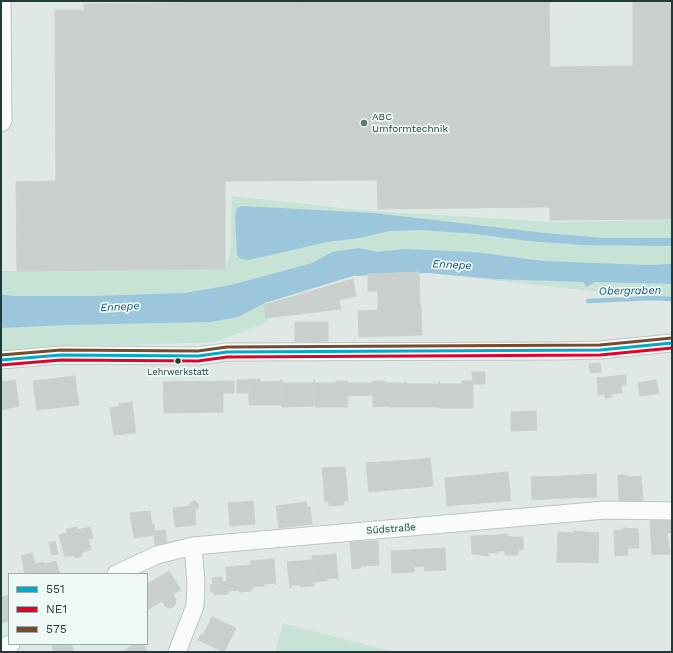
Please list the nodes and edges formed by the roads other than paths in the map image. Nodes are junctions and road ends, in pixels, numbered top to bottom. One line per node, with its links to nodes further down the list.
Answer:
1 (2, 1): 2 (street)
2 (1, 123)
3 (672, 344): 4 (street)
4 (1, 360)
5 (672, 511): 6 (street, Südstraße)
6 (193, 546): 7 (street, Südstraße); 8 (street)
7 (118, 573)
8 (177, 652)

